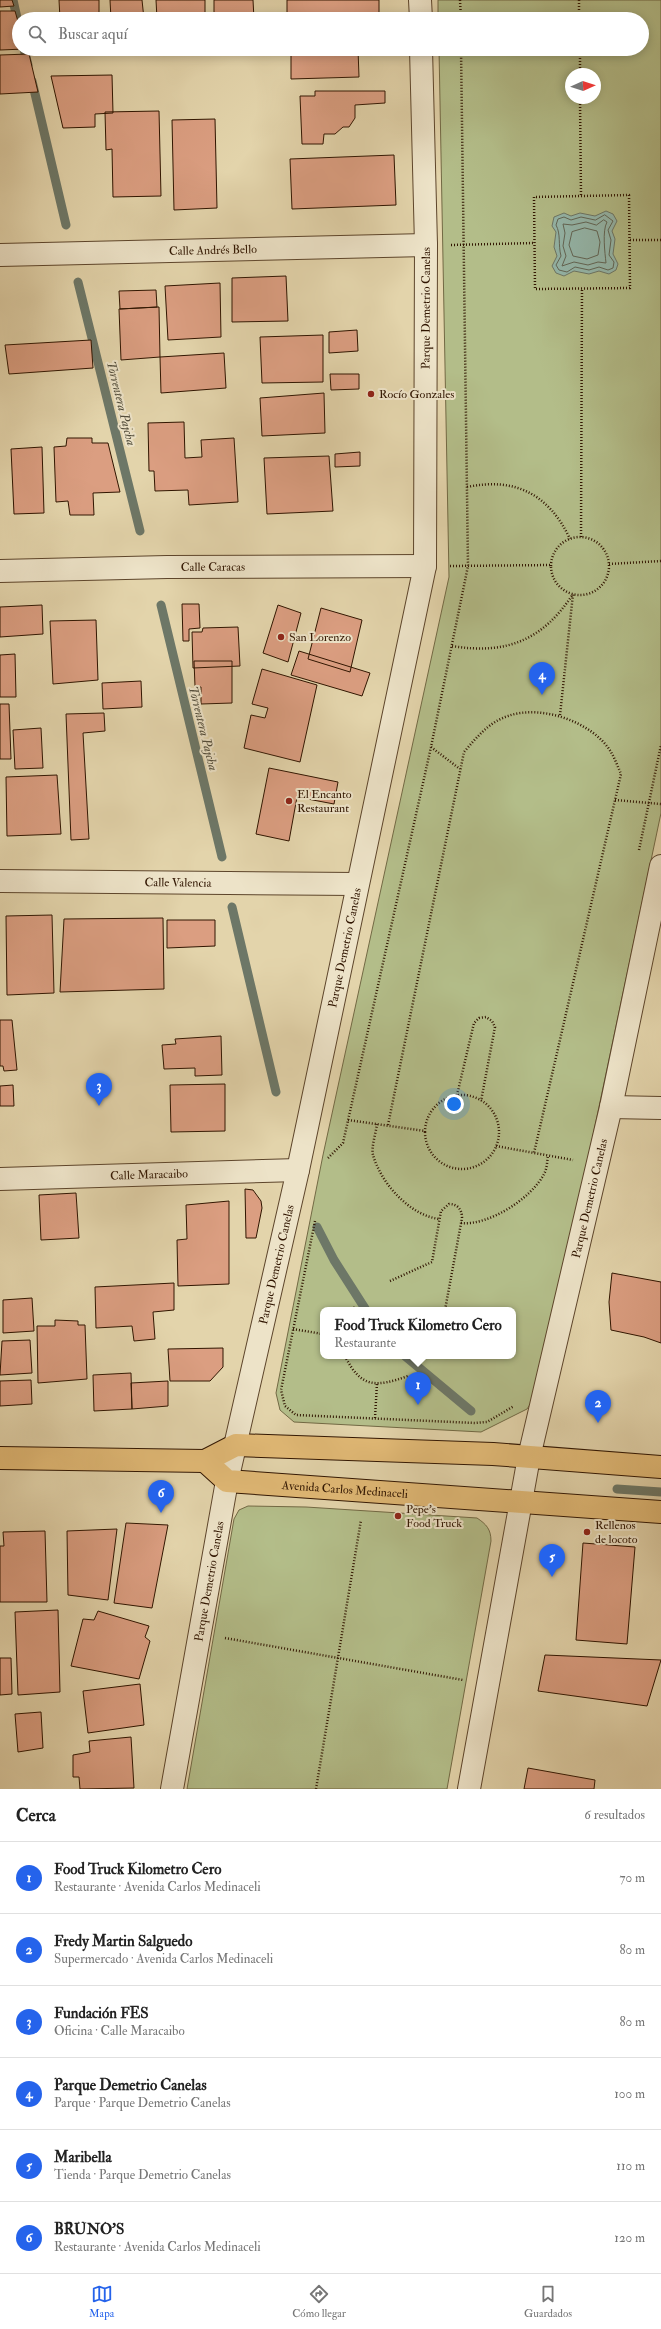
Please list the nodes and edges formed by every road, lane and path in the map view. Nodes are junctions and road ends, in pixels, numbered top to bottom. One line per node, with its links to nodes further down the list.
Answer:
1 (420, 0): 4 (street)
2 (460, 0): 5 (path)
3 (579, 0): 6 (path)
4 (421, 12)
5 (461, 12)
6 (579, 12)
7 (421, 56): 16 (street, Parque Demetrio Canelas)
8 (461, 56): 17 (path)
9 (580, 56): 10 (path)
10 (580, 68)
11 (580, 104): 12 (path)
12 (582, 196): 13 (path); 15 (path)
13 (630, 240): 14 (path); 19 (path)
14 (661, 240)
15 (535, 243): 17 (path); 19 (path)
16 (426, 245): 17 (path); 18 (street, Calle Andrés Bello); 26 (street, Parque Demetrio Canelas)
17 (465, 245): 20 (path)
18 (0, 255)
19 (582, 288): 21 (path)
20 (467, 487): 22 (path); 27 (path)
21 (581, 537): 22 (path); 24 (path)
22 (570, 539): 25 (path)
23 (661, 561): 24 (path)
24 (609, 564): 29 (path)
25 (552, 565): 27 (path); 29 (path)
26 (425, 566): 27 (path); 28 (street, Calle Caracas); 38 (street, Parque Demetrio Canelas)
27 (468, 566): 30 (path)
28 (0, 571)
29 (573, 594): 30 (path); 31 (path)
30 (452, 646): 32 (path)
31 (560, 715): 33 (path); 34 (path)
32 (431, 747): 33 (path); 43 (path)
33 (460, 769): 45 (path)
34 (615, 800): 35 (path); 48 (path)
35 (661, 804)
36 (661, 866): 41 (street, Parque Demetrio Canelas)
37 (0, 881): 38 (street, Calle Valencia)
38 (357, 884): 52 (street, Parque Demetrio Canelas)
39 (457, 1095): 40 (path); 40 (path); 46 (path)
40 (482, 1100): 47 (path)
41 (611, 1107): 42 (street); 67 (street, Parque Demetrio Canelas)
42 (661, 1108)
43 (348, 1120): 44 (path); 50 (path)
44 (377, 1124): 45 (path); 54 (path)
45 (388, 1125): 46 (path)
46 (425, 1131): 47 (path)
47 (496, 1146): 48 (path)
48 (534, 1154): 49 (path)
49 (548, 1156): 51 (path); 56 (path)
50 (327, 1166)
51 (572, 1168)
52 (298, 1170): 53 (street, Calle Maracaibo); 66 (street, Parque Demetrio Canelas)
53 (0, 1179)
54 (439, 1219): 56 (path); 57 (path)
55 (316, 1220): 59 (path)
56 (461, 1223): 58 (path)
57 (390, 1281)
58 (446, 1307)
59 (293, 1329): 60 (path); 65 (path)
60 (320, 1334)
61 (347, 1359): 63 (path)
62 (408, 1376): 63 (path)
63 (377, 1383): 65 (path)
64 (519, 1403): 65 (path)
65 (375, 1418)
66 (236, 1445): 67 (main road); 69 (main road); 71 (street, Parque Demetrio Canelas)
67 (529, 1457): 70 (main road); 72 (street, Parque Demetrio Canelas)
68 (0, 1458): 69 (main road)
69 (205, 1461): 71 (main road)
70 (661, 1467)
71 (227, 1481): 72 (main road, Avenida Carlos Medinaceli); 78 (street, Parque Demetrio Canelas)
72 (521, 1501): 73 (main road, Avenida Carlos Medinaceli); 80 (street, Parque Demetrio Canelas)
73 (661, 1512)
74 (361, 1520): 76 (path)
75 (221, 1637): 76 (path)
76 (338, 1658): 77 (path); 79 (path)
77 (467, 1681)
78 (172, 1789)
79 (316, 1789)
80 (469, 1789)

